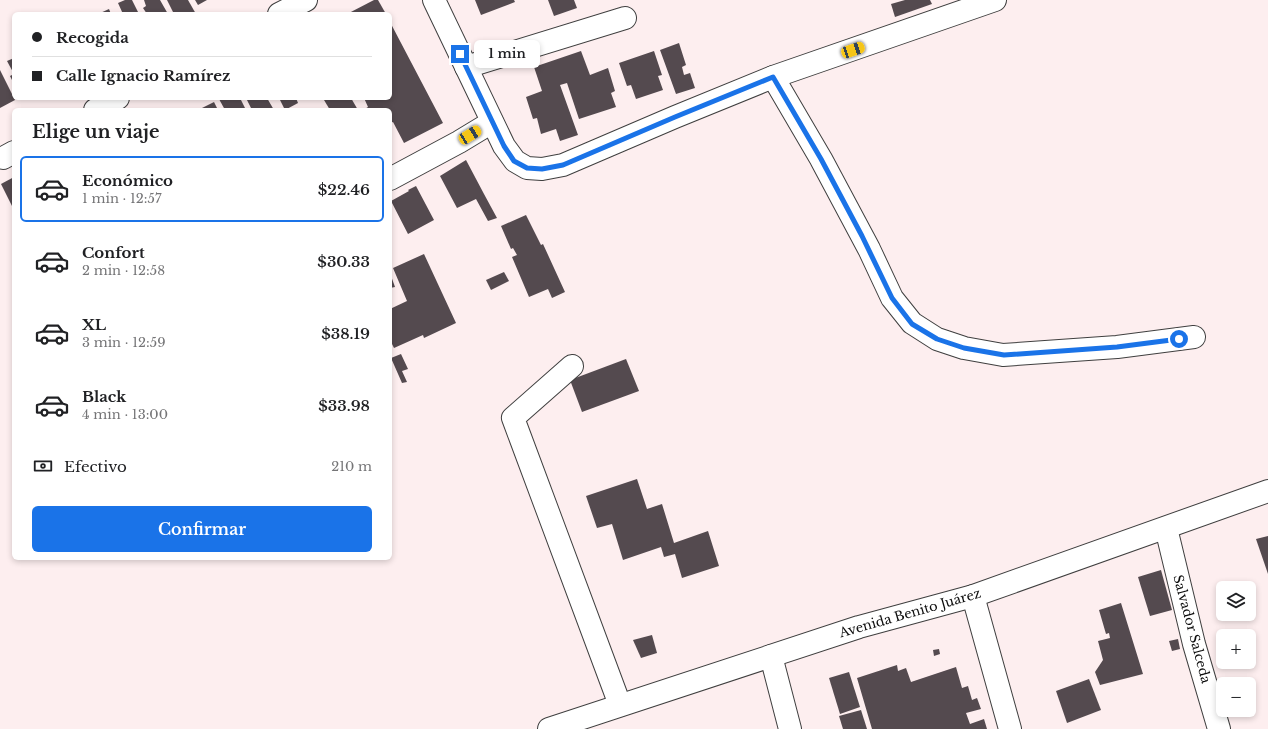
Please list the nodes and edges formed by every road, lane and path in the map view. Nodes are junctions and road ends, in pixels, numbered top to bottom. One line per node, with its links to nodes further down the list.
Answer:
1 (306, 0): 4 (street)
2 (434, 0): 6 (street)
3 (995, 0): 7 (street)
4 (283, 12)
5 (625, 18): 6 (street)
6 (466, 67): 10 (street)
7 (773, 77): 10 (street); 12 (street)
8 (114, 100): 9 (street)
9 (99, 108)
10 (492, 122): 11 (street)
11 (392, 178)
12 (1194, 337)
13 (572, 366): 18 (street)
14 (1268, 491): 15 (street, Avenida Benito Juárez)
15 (1166, 528): 16 (street, Avenida Benito Juárez); 22 (street, Salvador Salceda)
16 (973, 596): 17 (street, Avenida Benito Juárez); 21 (street)
17 (771, 656): 18 (street, Avenida Benito Juárez); 20 (street)
18 (620, 705): 19 (street, Avenida Benito Juárez)
19 (549, 729)
20 (790, 729)
21 (1010, 729)
22 (1219, 729)

